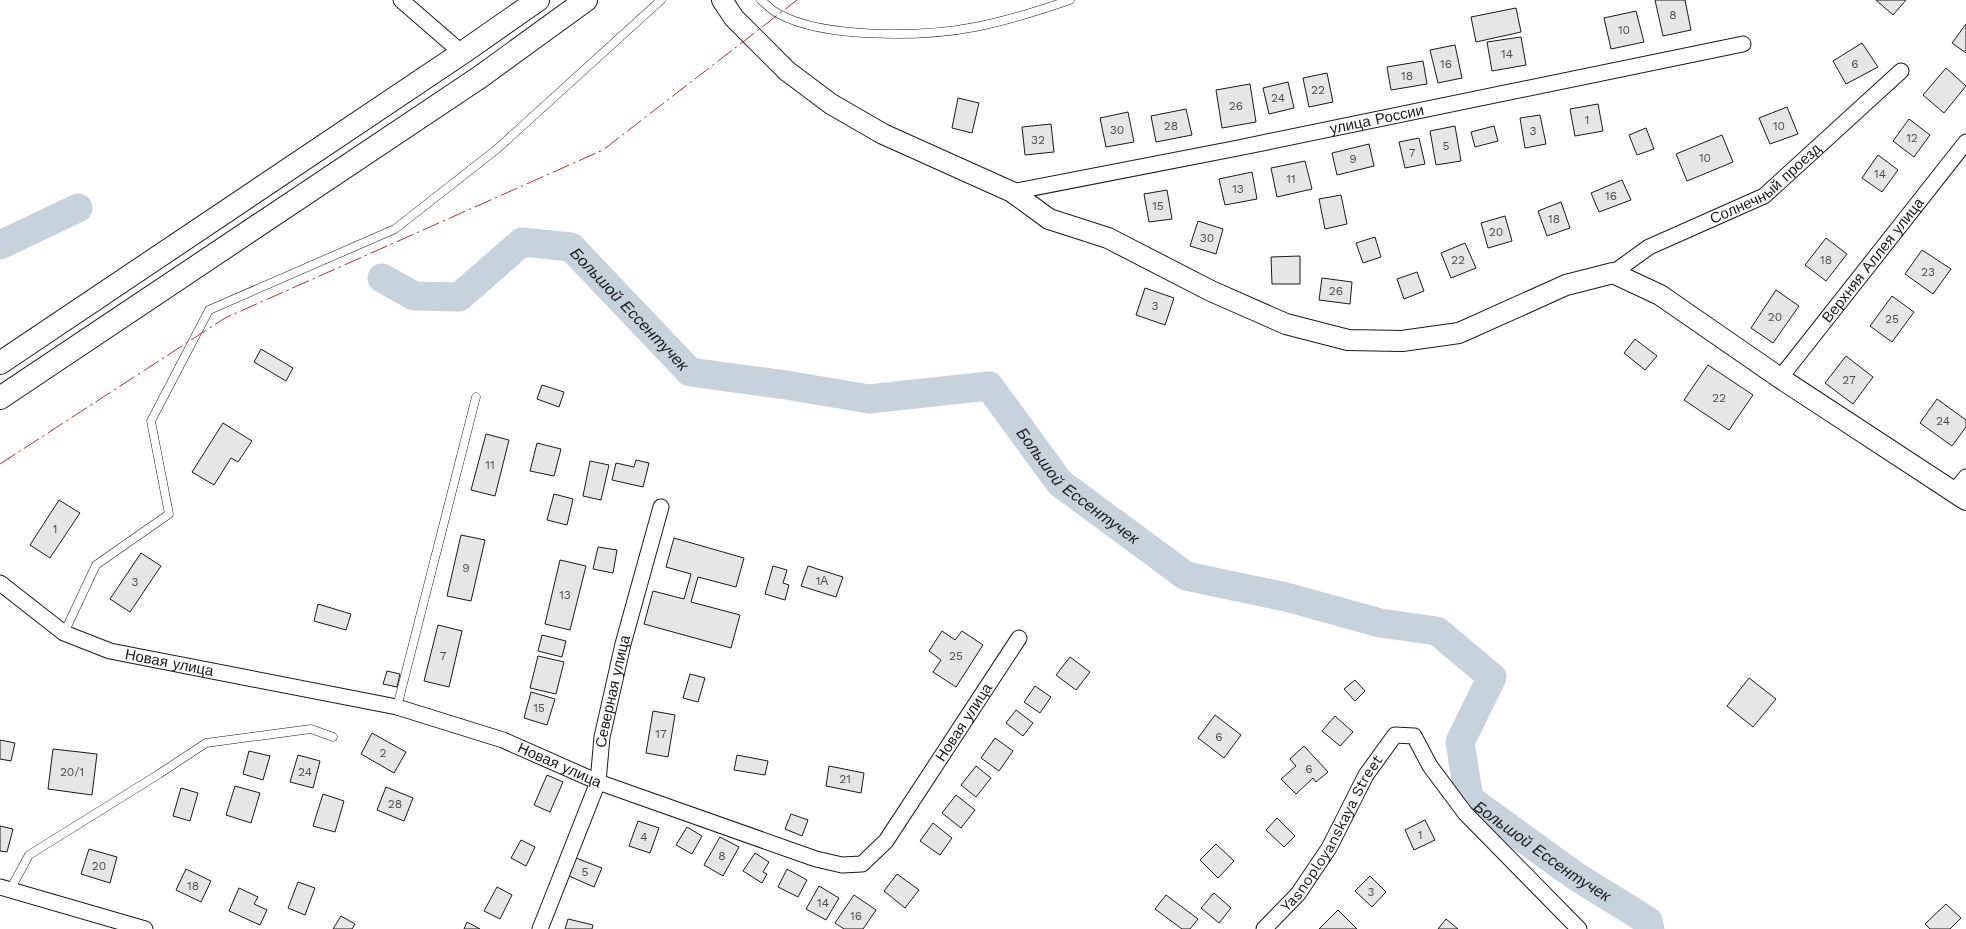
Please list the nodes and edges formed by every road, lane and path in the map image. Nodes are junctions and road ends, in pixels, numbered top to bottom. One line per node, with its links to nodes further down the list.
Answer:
1 (402, 0): 9 (street)
2 (538, 0): 9 (main road)
3 (586, 0): 17 (main road)
4 (661, 0): 21 (lane)
5 (722, 0): 12 (street)
6 (761, 0): 7 (lane)
7 (1070, 0)
8 (1743, 44): 12 (street, улица России)
9 (462, 53): 14 (main road)
10 (1901, 71): 13 (street, Солнечный проезд)
11 (1966, 142): 15 (street, Верхняя Аллея улица)
12 (1012, 192): 13 (street)
13 (1613, 273): 15 (street)
14 (0, 363)
15 (1780, 378): 18 (street)
16 (476, 397): 23 (lane)
17 (0, 398)
18 (1962, 489)
19 (661, 507): 25 (street, Северная улица)
20 (0, 583): 21 (street, Новая улица)
21 (64, 633): 23 (street, Новая улица)
22 (1019, 638): 25 (street, Новая улица)
23 (397, 707): 25 (street, Новая улица)
24 (333, 737): 26 (lane)
25 (598, 782): 28 (street, Северная улица)
26 (5, 889): 27 (street)
27 (145, 929)
28 (540, 929)
29 (1264, 929): 30 (street, Yasnoployanskaya Street)
30 (1579, 929)

